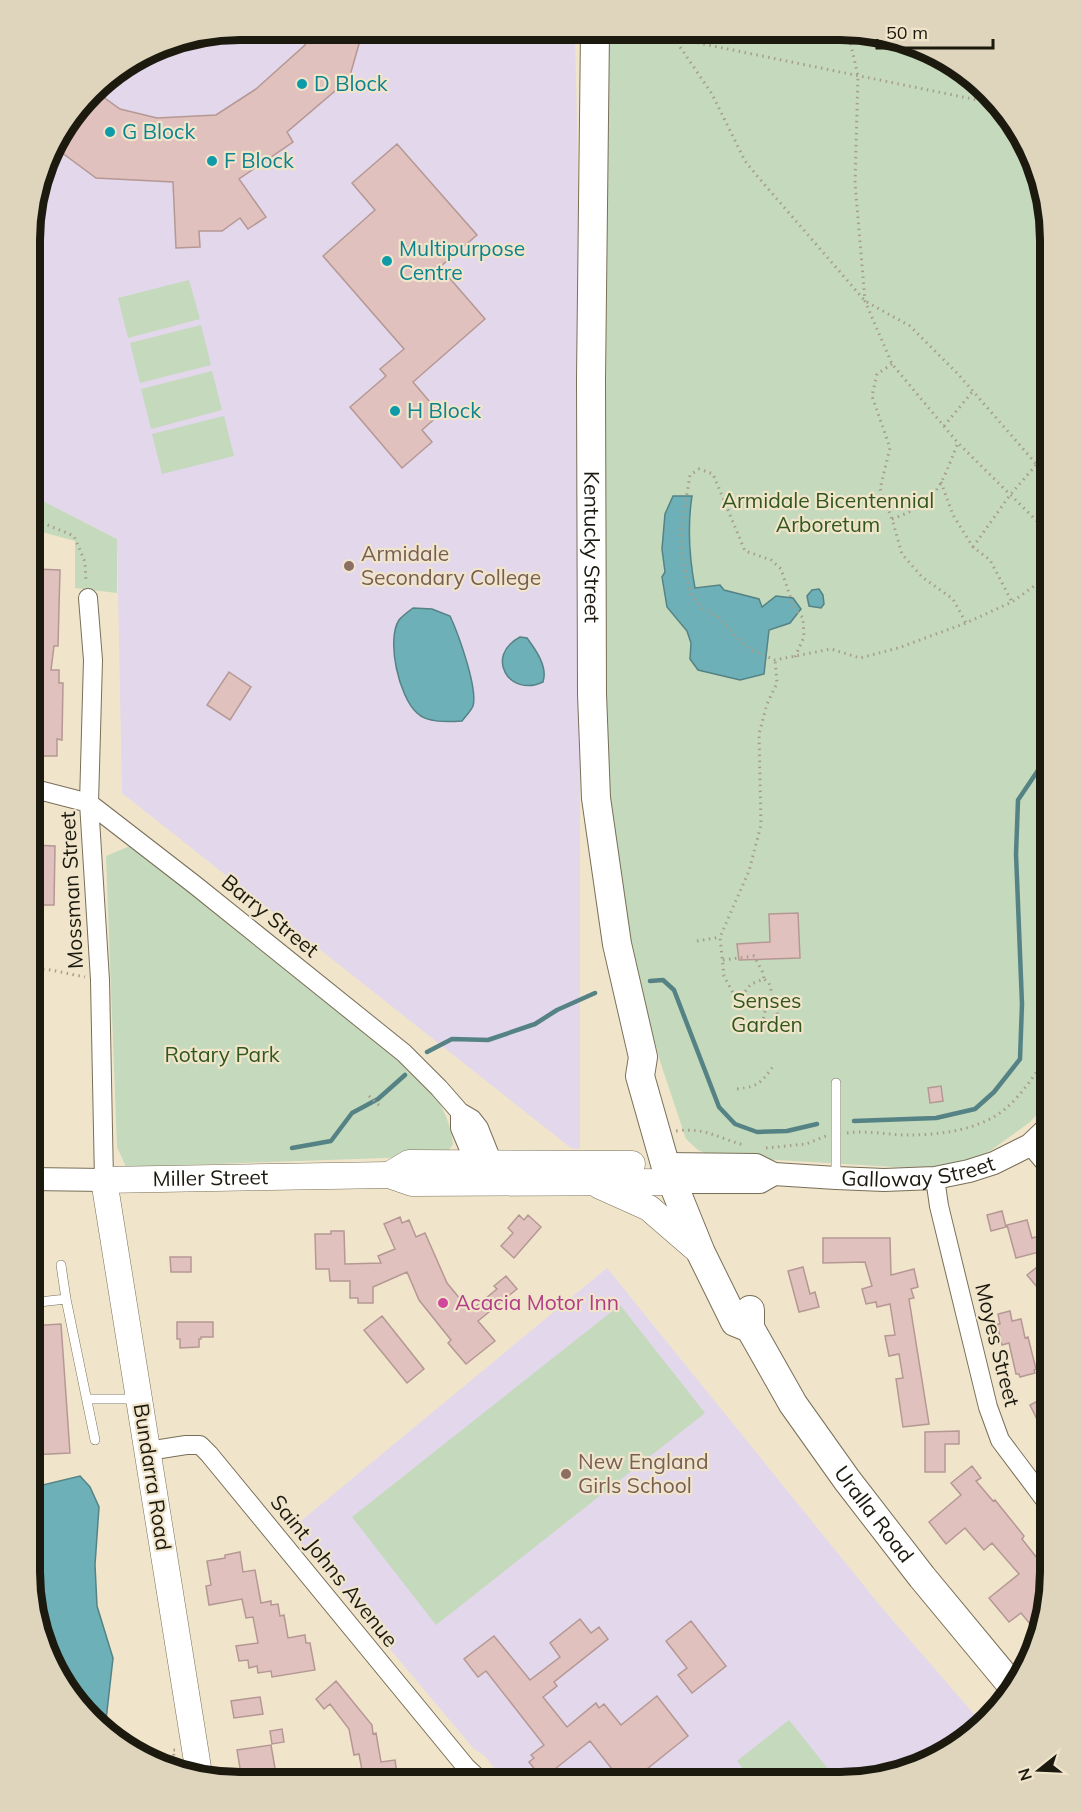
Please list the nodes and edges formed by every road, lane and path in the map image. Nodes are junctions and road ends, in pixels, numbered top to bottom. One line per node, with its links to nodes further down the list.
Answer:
1 (595, 40): 51 (main road, Kentucky Street)
2 (676, 40): 7 (path)
3 (685, 40): 5 (path)
4 (850, 41): 5 (path)
5 (858, 76): 6 (path); 7 (path)
6 (985, 103)
7 (865, 301): 8 (path); 9 (path)
8 (892, 364): 10 (path); 16 (path)
9 (973, 391): 10 (path); 12 (path)
10 (944, 426): 11 (path)
11 (958, 443): 14 (path); 15 (path)
12 (1036, 465): 13 (path); 15 (path)
13 (1040, 469)
14 (941, 482): 16 (path); 19 (path)
15 (1010, 495): 18 (path); 19 (path)
16 (892, 519): 23 (path)
17 (40, 522): 21 (path)
18 (1040, 524)
19 (973, 547): 22 (path)
20 (1040, 582): 22 (path)
21 (88, 598): 27 (street, Mossman Street)
22 (1012, 602): 23 (path)
23 (966, 623): 24 (path)
24 (795, 657): 25 (path); 25 (path)
25 (775, 660): 28 (path)
26 (40, 790): 27 (street, Barry Street)
27 (89, 803): 50 (street, Barry Street); 55 (street, Mossman Street)
28 (720, 937): 29 (path); 30 (path)
29 (697, 941)
30 (723, 960): 33 (path); 34 (path)
31 (40, 969): 32 (path)
32 (88, 978)
33 (764, 979): 34 (path); 35 (path)
34 (735, 997): 36 (path)
35 (774, 1001): 36 (path); 36 (path)
36 (766, 1006)
37 (775, 1064): 40 (path)
38 (1040, 1066): 44 (path)
39 (836, 1083): 44 (lane)
40 (737, 1089)
41 (369, 1096): 42 (path)
42 (380, 1106)
43 (682, 1130): 47 (path)
44 (836, 1134): 48 (path); 52 (lane)
45 (1040, 1135): 46 (street, Galloway Street)
46 (1030, 1145): 49 (street); 53 (street, Galloway Street)
47 (753, 1147)
48 (762, 1148)
49 (1040, 1157)
50 (487, 1173): 51 (main road, Miller Street); 55 (main road, Miller Street); 56 (main road, Miller Street)
51 (678, 1173): 52 (street, Galloway Street); 56 (main road, Miller Street); 57 (main road, Uralla Road); 61 (main road, Uralla Road)
52 (836, 1178): 53 (street, Galloway Street)
53 (935, 1178): 66 (street, Moyes Street)
54 (40, 1179): 55 (street, Miller Street)
55 (104, 1180): 63 (main road, Bundarra Road)
56 (592, 1182): 57 (main road)
57 (701, 1253): 61 (main road, Uralla Road)
58 (61, 1265): 59 (lane)
59 (66, 1299): 60 (lane); 62 (lane)
60 (40, 1302)
61 (750, 1328): 67 (main road, Uralla Road)
62 (87, 1399): 63 (lane); 64 (lane)
63 (139, 1399): 65 (main road, Bundarra Road)
64 (94, 1440)
65 (148, 1450): 68 (main road, Bundarra Road); 69 (street, Saint Johns Avenue)
66 (1040, 1493)
67 (1008, 1681)
68 (198, 1767)
69 (464, 1772)

